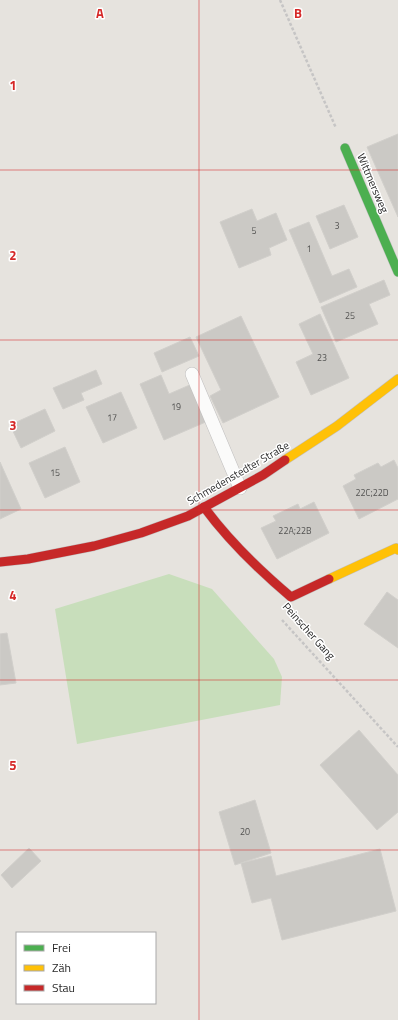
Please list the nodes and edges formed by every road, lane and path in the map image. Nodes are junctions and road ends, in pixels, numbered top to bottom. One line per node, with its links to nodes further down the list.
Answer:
1 (280, 0): 2 (path)
2 (345, 148): 3 (main road, Wittmersweg)
3 (398, 272)
4 (192, 374): 6 (lane)
5 (398, 379): 6 (main road, Schmedenstedter Straße)
6 (240, 488): 7 (main road, Schmedenstedter Straße)
7 (204, 507): 8 (main road, Peinscher Gang); 9 (main road, Schmedenstedter Straße)
8 (398, 550)
9 (0, 562)
10 (281, 619): 11 (path, Peinscher Gang)
11 (398, 747)

